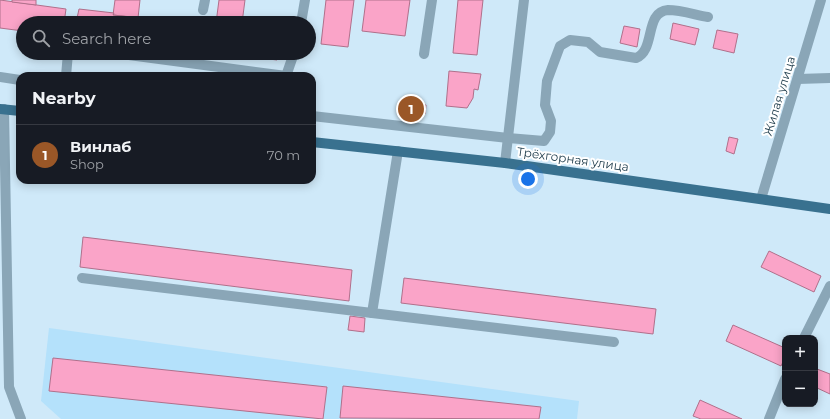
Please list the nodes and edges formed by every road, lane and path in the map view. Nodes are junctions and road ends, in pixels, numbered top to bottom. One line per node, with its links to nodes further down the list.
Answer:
1 (305, 0): 5 (street)
2 (432, 0): 7 (street)
3 (524, 0): 21 (street)
4 (821, 0): 17 (street, Жилая улица)
5 (302, 16)
6 (708, 17): 21 (street)
7 (424, 54)
8 (67, 60): 11 (street)
9 (166, 60): 12 (street)
10 (292, 60): 13 (street)
11 (66, 72)
12 (256, 72)
13 (287, 72)
14 (0, 77): 16 (street)
15 (830, 78): 17 (street)
16 (16, 79)
17 (798, 79): 25 (street, Жилая улица)
18 (2, 109): 19 (main road); 33 (street)
19 (16, 111)
20 (316, 116): 21 (street)
21 (508, 138): 24 (street)
22 (316, 142): 23 (main road, Трёхгорная улица)
23 (398, 151): 24 (main road, Трёхгорная улица); 29 (street)
24 (505, 163): 25 (main road, Трёхгорная улица)
25 (761, 199): 26 (main road, Трёхгорная улица)
26 (830, 209)
27 (82, 278): 29 (street)
28 (830, 286): 30 (street)
29 (372, 313): 31 (street)
30 (806, 335)
31 (614, 342)
32 (782, 386): 34 (street)
33 (21, 419)
34 (769, 419)

